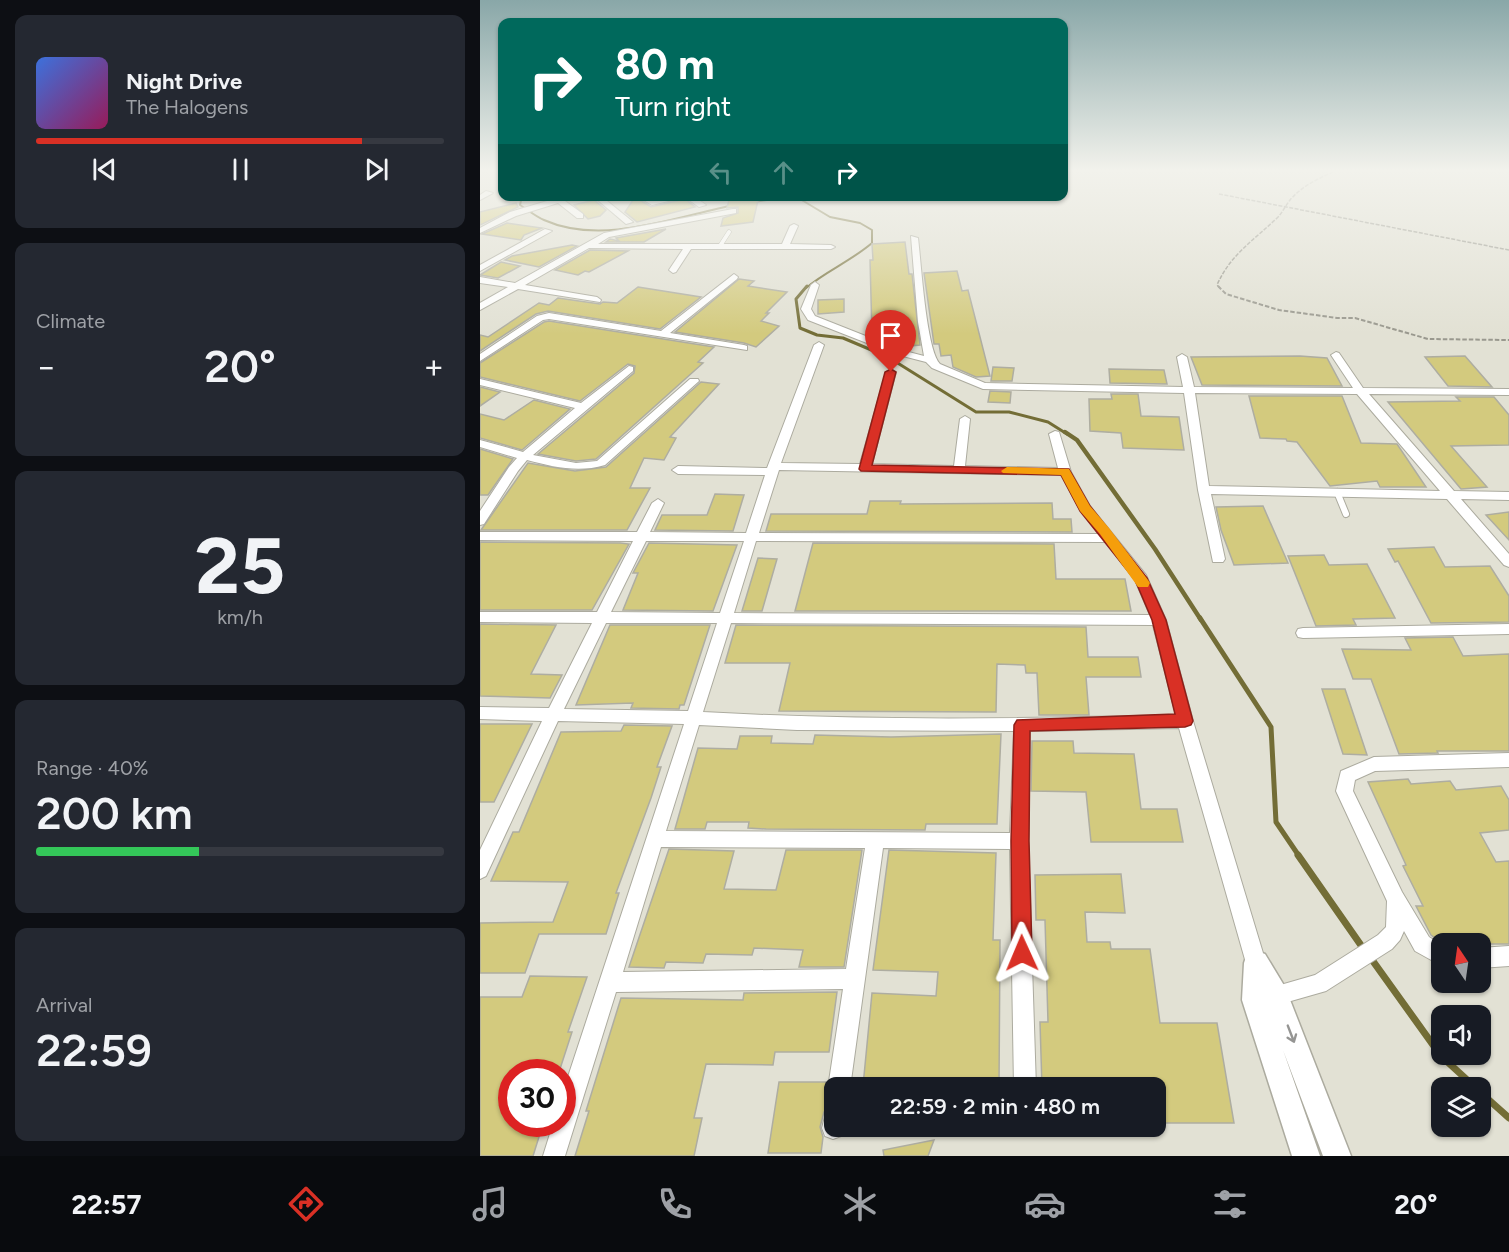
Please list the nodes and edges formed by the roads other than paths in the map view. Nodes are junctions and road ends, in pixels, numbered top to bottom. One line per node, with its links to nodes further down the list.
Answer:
1 (649, 226): 6 (street)
2 (794, 226): 9 (street)
3 (548, 231): 11 (street)
4 (729, 232): 8 (lane)
5 (914, 238): 25 (street)
6 (587, 246): 7 (street); 16 (street)
7 (688, 246): 8 (street); 12 (street)
8 (720, 246): 9 (street)
9 (786, 246): 10 (street)
10 (831, 247)
11 (480, 267)
12 (673, 270)
13 (734, 277): 19 (street)
14 (480, 280): 16 (street)
15 (815, 285): 25 (street)
16 (515, 287): 17 (street); 18 (street)
17 (597, 300)
18 (480, 307)
19 (662, 335): 21 (street); 23 (street)
20 (819, 345): 38 (street)
21 (744, 348)
22 (1336, 355): 31 (street)
23 (480, 357)
24 (1182, 357): 30 (street)
25 (930, 360): 30 (street)
26 (629, 369): 33 (street)
27 (891, 372): 39 (street)
28 (694, 381): 37 (street)
29 (480, 382): 33 (street)
30 (1190, 390): 31 (street); 43 (street)
31 (1360, 391): 32 (street); 45 (street)
32 (1509, 392)
33 (583, 407): 37 (street)
34 (965, 419): 41 (street)
35 (1055, 434): 42 (street)
36 (480, 443): 37 (street)
37 (525, 456): 49 (street)
38 (773, 469): 39 (street); 40 (street); 52 (street)
39 (865, 469): 41 (street)
40 (678, 470)
41 (959, 470): 42 (street)
42 (1065, 472): 53 (street)
43 (1204, 490): 44 (street); 54 (street)
44 (1337, 492): 45 (street); 48 (lane)
45 (1452, 495): 46 (street); 55 (street)
46 (1509, 496)
47 (658, 503): 51 (street)
48 (1346, 514)
49 (480, 521)
50 (480, 536): 51 (street)
51 (642, 536): 52 (street); 57 (street)
52 (751, 537): 53 (street); 58 (street)
53 (1109, 538): 59 (street)
54 (1218, 559)
55 (1509, 562)
56 (480, 617): 57 (street)
57 (604, 617): 58 (street); 63 (street)
58 (725, 618): 59 (street); 64 (street)
59 (1159, 620): 65 (street)
60 (1509, 629): 61 (street)
61 (1303, 633)
62 (480, 713): 63 (street)
63 (553, 715): 64 (street); 71 (street)
64 (692, 718): 66 (street); 68 (street)
65 (1185, 721): 66 (street); 76 (street)
66 (1022, 725): 69 (street)
67 (1509, 760): 72 (street)
68 (655, 839): 70 (street); 78 (street)
69 (1020, 841): 70 (street); 81 (street)
70 (875, 842): 77 (street)
71 (480, 870)
72 (1395, 898): 73 (street); 79 (street)
73 (1431, 949)
74 (1509, 956): 75 (street)
75 (1491, 957)
76 (1256, 963): 79 (street)
77 (855, 979): 78 (street); 80 (street)
78 (609, 982): 82 (street)
79 (1265, 998): 83 (street); 84 (street, one-way to 84)
80 (841, 1077)
81 (1025, 1077)
82 (554, 1156)
83 (1306, 1156)
84 (1338, 1156)

